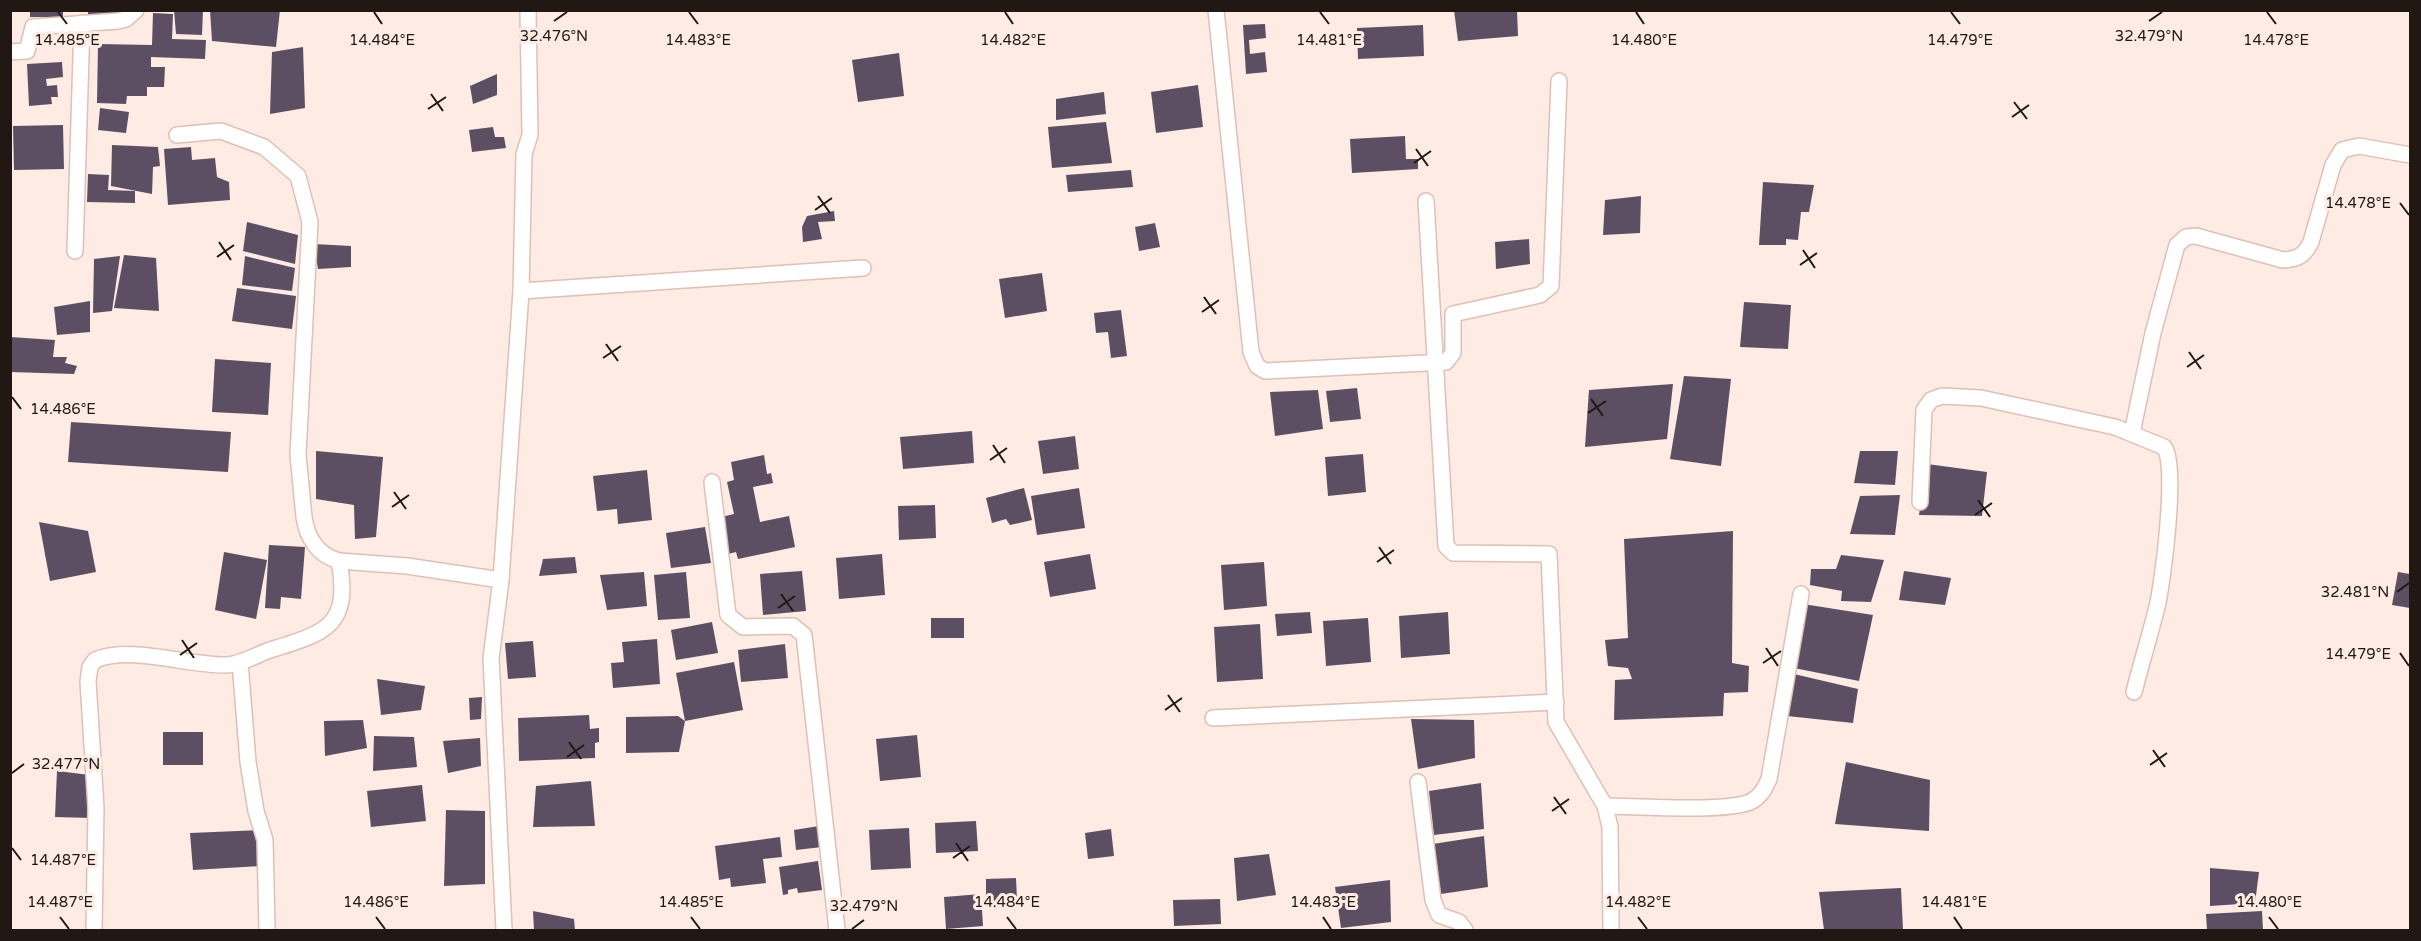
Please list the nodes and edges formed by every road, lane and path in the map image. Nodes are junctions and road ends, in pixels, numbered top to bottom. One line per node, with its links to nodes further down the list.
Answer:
1 (136, 10): 4 (street)
2 (528, 10): 12 (street)
3 (1216, 10): 13 (street)
4 (82, 23): 5 (street); 10 (street)
5 (10, 52)
6 (1559, 81): 13 (street)
7 (177, 135): 17 (street)
8 (2410, 155): 14 (street)
9 (1426, 201): 13 (street)
10 (75, 251)
11 (863, 268): 12 (street)
12 (521, 291): 18 (street)
13 (1435, 365): 22 (street)
14 (2133, 433): 16 (street); 21 (street)
15 (712, 482): 29 (street)
16 (1920, 502)
17 (339, 561): 18 (street); 20 (street)
18 (501, 580): 28 (street)
19 (1801, 594): 25 (street)
20 (240, 662): 26 (street); 27 (street)
21 (2134, 692)
22 (1556, 702): 23 (street); 25 (street)
23 (1214, 718)
24 (1418, 782): 30 (street)
25 (1605, 806): 31 (street)
26 (94, 930)
27 (267, 930)
28 (504, 930)
29 (837, 930)
30 (1465, 930)
31 (1611, 930)

